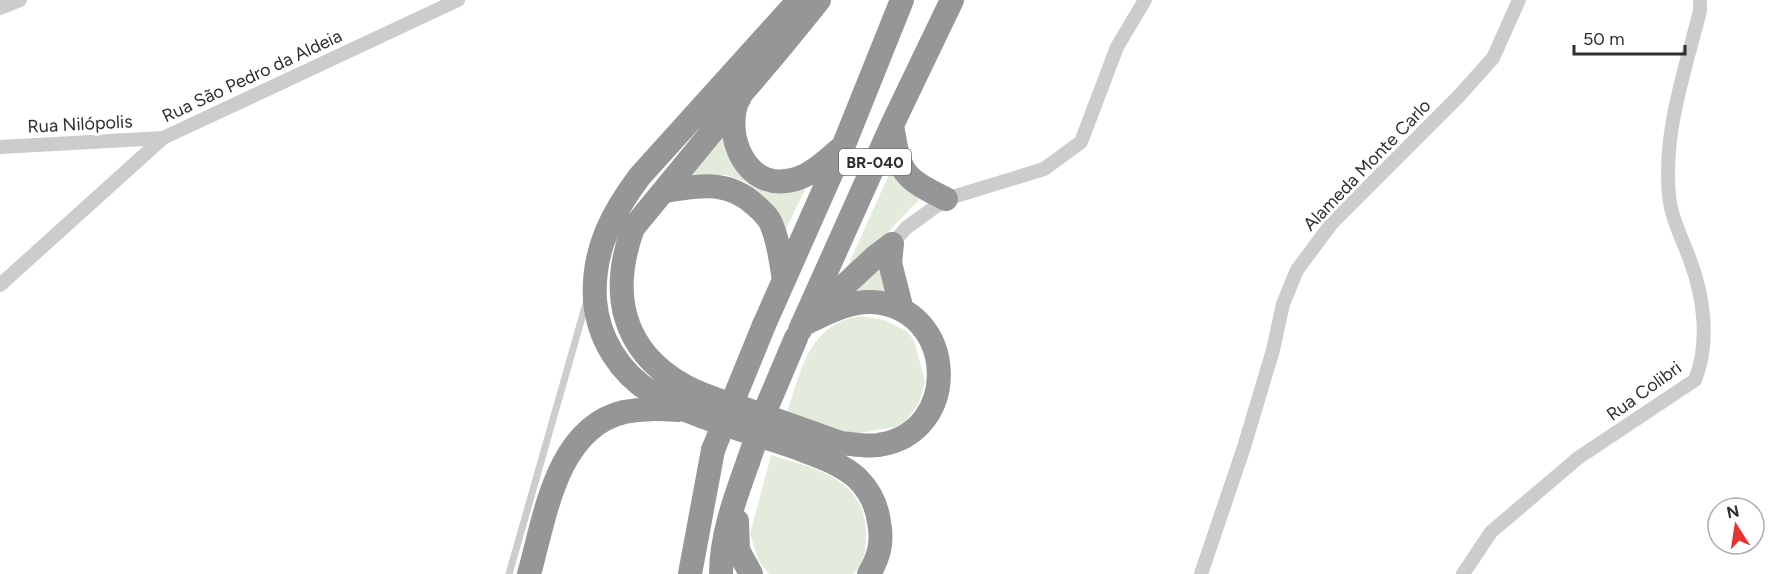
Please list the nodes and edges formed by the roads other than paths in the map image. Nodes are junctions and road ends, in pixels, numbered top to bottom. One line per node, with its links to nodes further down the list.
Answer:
1 (20, 0): 10 (street)
2 (458, 0): 13 (street, Rua São Pedro da Aldeia)
3 (799, 0): 19 (highway)
4 (819, 0): 11 (highway)
5 (902, 0): 15 (highway, BR-040)
6 (952, 0): 12 (highway, BR-040)
7 (1145, 0): 17 (street)
8 (1519, 0): 32 (street, Alameda Monte Carlo)
9 (1700, 0): 33 (street, Rua Colibri)
10 (0, 8)
11 (739, 99): 15 (highway); 16 (highway)
12 (892, 125): 17 (highway); 23 (highway, BR-040)
13 (163, 138): 14 (street, Rua Nilópolis); 21 (street, Rua São Pedro da Aldeia)
14 (0, 147)
15 (843, 147): 20 (highway, BR-040)
16 (664, 191): 20 (highway); 22 (highway)
17 (946, 199): 18 (street)
18 (892, 244): 22 (highway); 23 (highway)
19 (596, 269): 24 (highway); 26 (lane)
20 (784, 280): 28 (highway, BR-040, bridge)
21 (0, 285)
22 (902, 310): 23 (highway)
23 (799, 331): 25 (highway, BR-040, bridge)
24 (692, 411): 27 (highway); 31 (highway)
25 (746, 470): 29 (highway, BR-040); 30 (highway)
26 (509, 574)
27 (529, 574)
28 (690, 574)
29 (721, 574)
30 (751, 574)
31 (869, 574)
32 (1201, 574)
33 (1463, 574)

